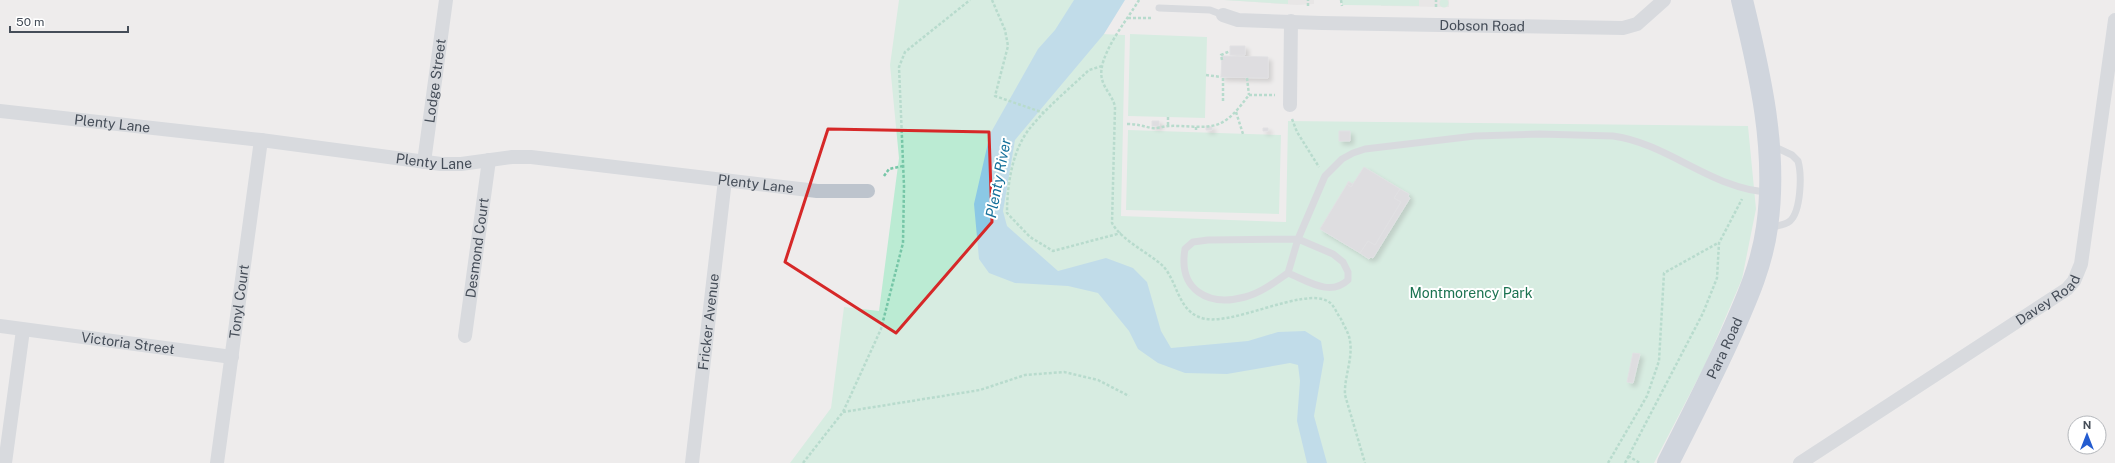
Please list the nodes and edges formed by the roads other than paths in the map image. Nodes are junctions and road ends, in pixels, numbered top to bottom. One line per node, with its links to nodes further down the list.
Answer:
1 (446, 0): 13 (street, Lodge Street)
2 (1664, 0): 7 (street, Dobson Road)
3 (1742, 0): 11 (main road, Para Road)
4 (1159, 8): 5 (lane, Dobson Road)
5 (1223, 15): 7 (street, Dobson Road)
6 (2115, 20): 28 (street, Davey Road)
7 (1291, 21): 8 (street)
8 (1290, 100)
9 (0, 111): 10 (street, Plenty Lane)
10 (261, 140): 13 (street, Plenty Lane); 23 (street, Tonyl Court)
11 (1769, 144): 16 (main road, Para Road); 17 (lane)
12 (489, 160): 13 (street, Plenty Lane); 14 (street, Plenty Lane); 22 (street, Desmond Court)
13 (424, 162)
14 (725, 180): 15 (street, Plenty Lane); 26 (street, Fricker Avenue)
15 (868, 191)
16 (1770, 192): 17 (main road, Para Road); 18 (lane)
17 (1767, 228): 27 (main road, Para Road)
18 (1298, 239): 19 (lane); 19 (lane); 19 (lane)
19 (1288, 273)
20 (0, 326): 21 (street, Victoria Street)
21 (23, 330): 23 (street, Victoria Street); 24 (street)
22 (465, 336)
23 (232, 357): 25 (street, Tonyl Court)
24 (5, 463)
25 (218, 463)
26 (692, 463)
27 (1668, 463)
28 (1800, 463)

